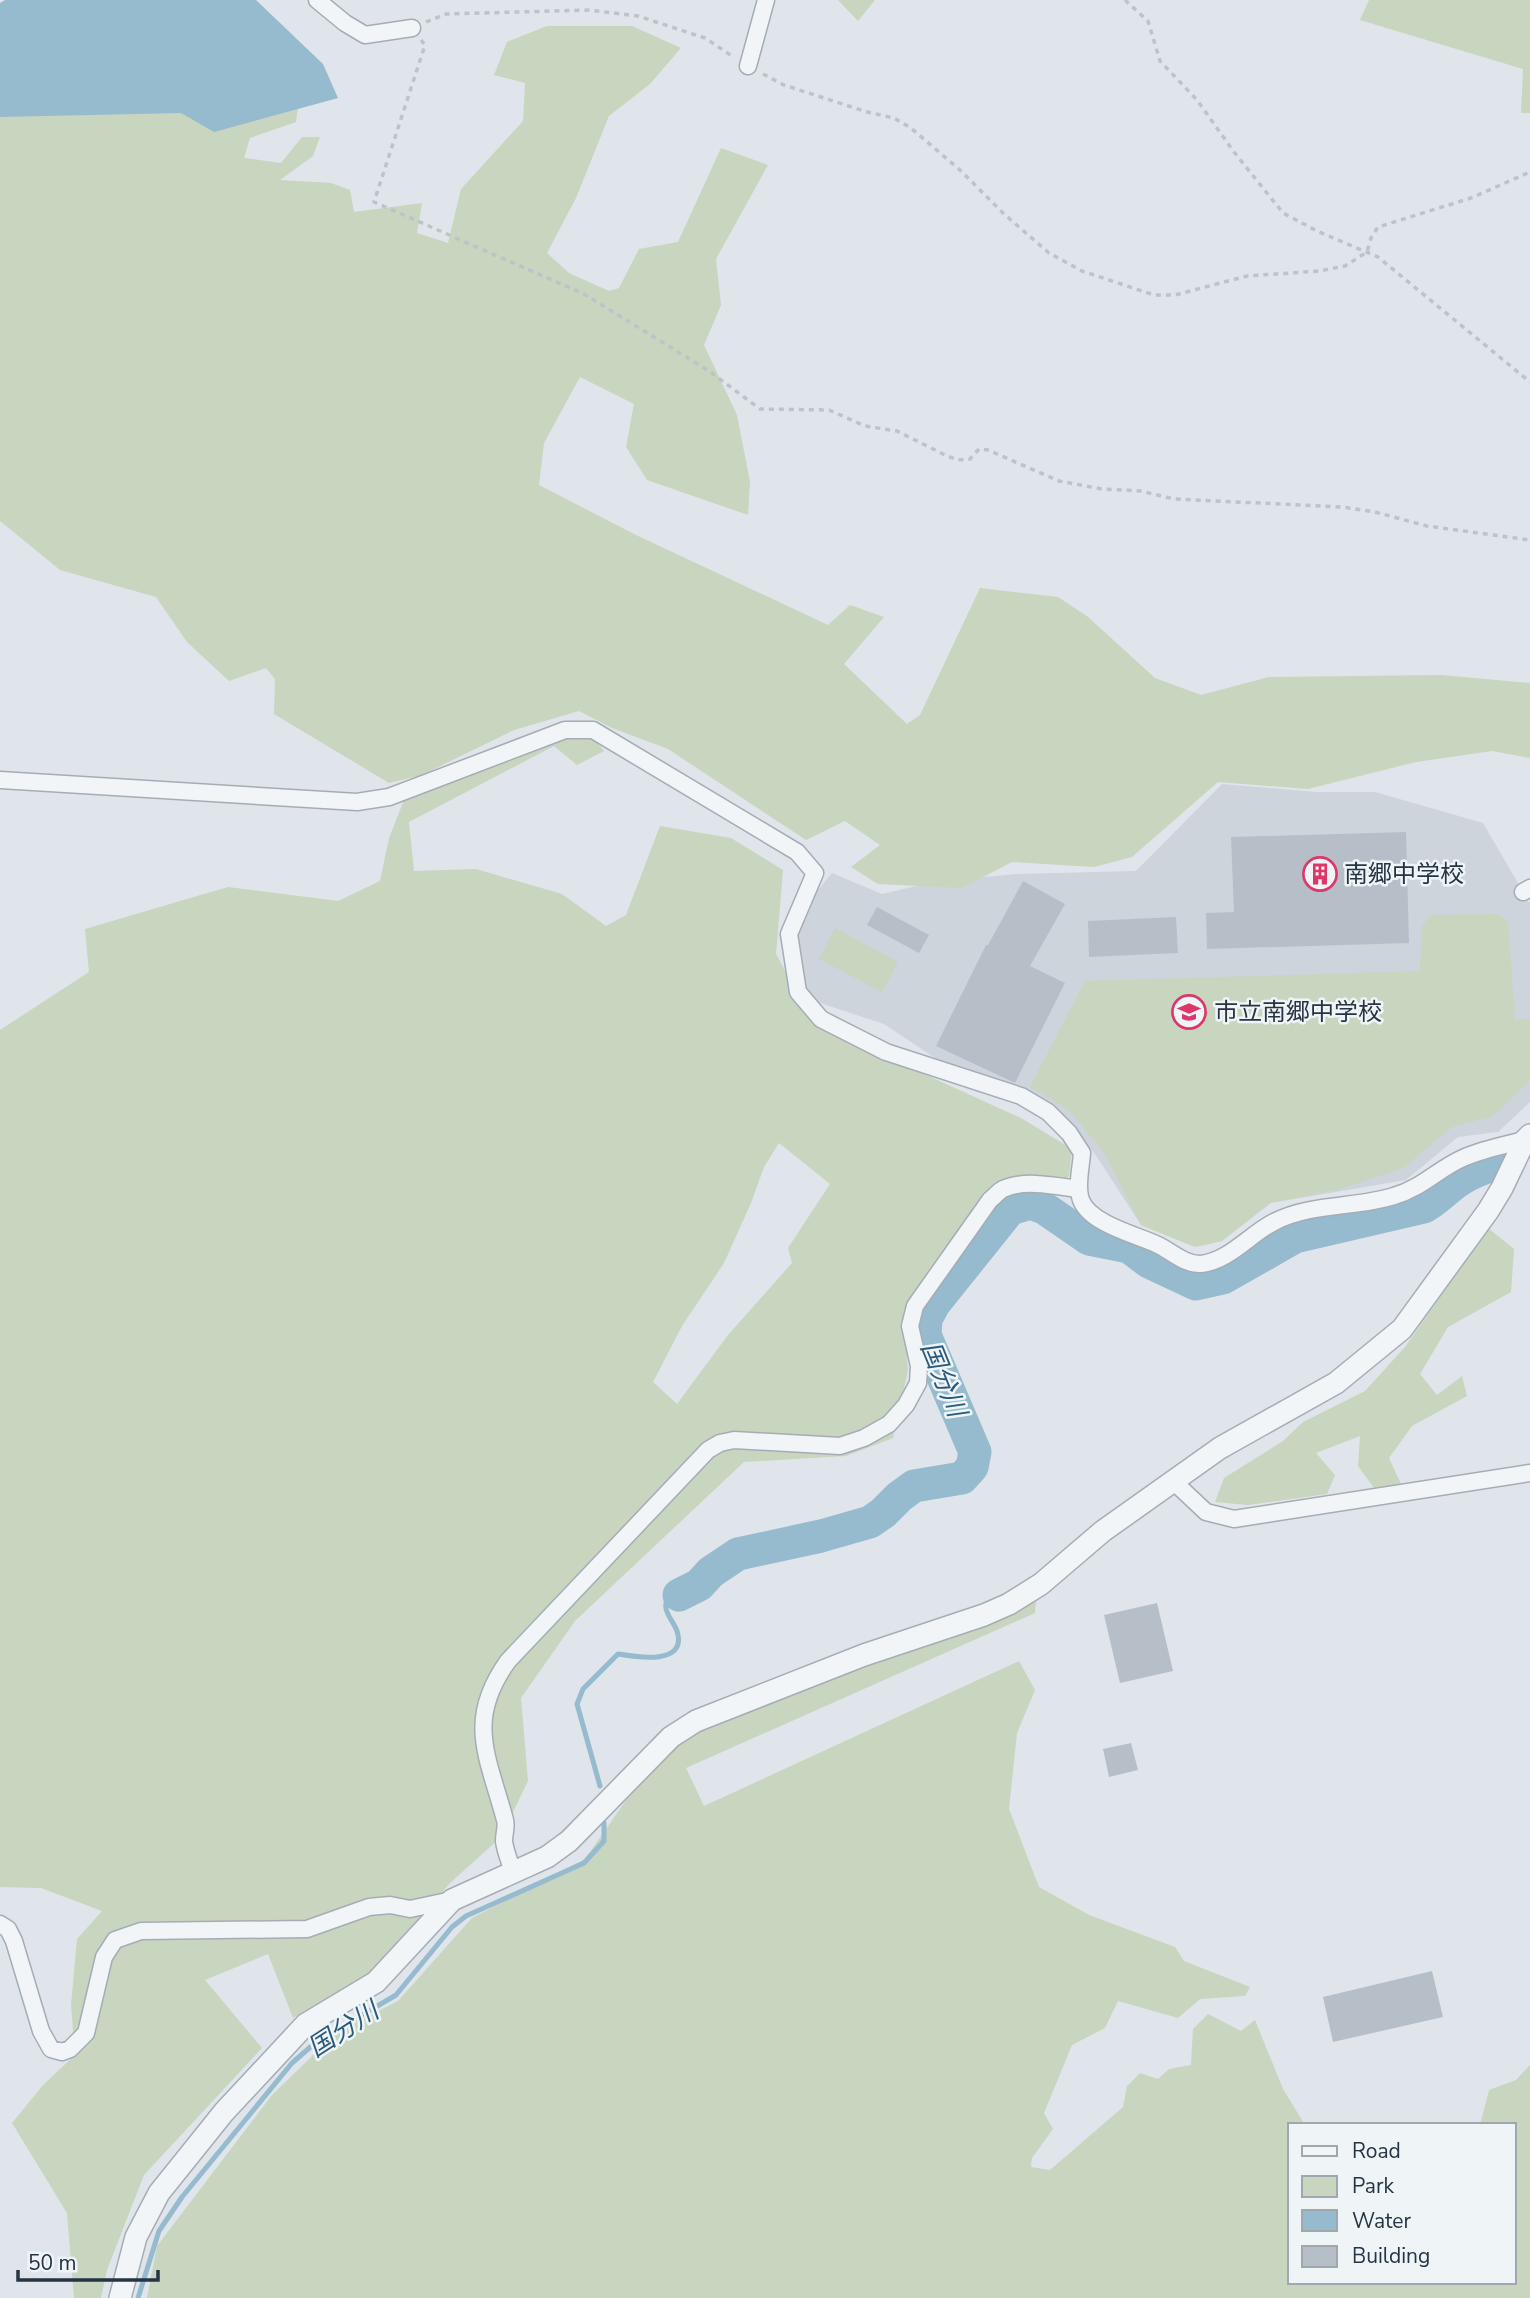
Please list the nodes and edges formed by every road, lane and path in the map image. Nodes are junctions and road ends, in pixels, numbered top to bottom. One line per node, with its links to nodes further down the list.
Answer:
1 (317, 0): 4 (street)
2 (766, 0): 5 (street)
3 (1125, 0): 7 (path)
4 (412, 28): 5 (path); 9 (path)
5 (748, 66): 7 (path)
6 (1530, 172): 7 (path)
7 (1367, 252): 8 (path)
8 (1530, 382)
9 (1530, 540)
10 (0, 780): 12 (street)
11 (1527, 1138): 12 (street); 14 (street)
12 (1079, 1189): 15 (street)
13 (1530, 1473): 14 (street)
14 (1173, 1481): 15 (street)
15 (513, 1872): 16 (street)
16 (452, 1900): 17 (street); 18 (street)
17 (0, 1924)
18 (120, 2298)

